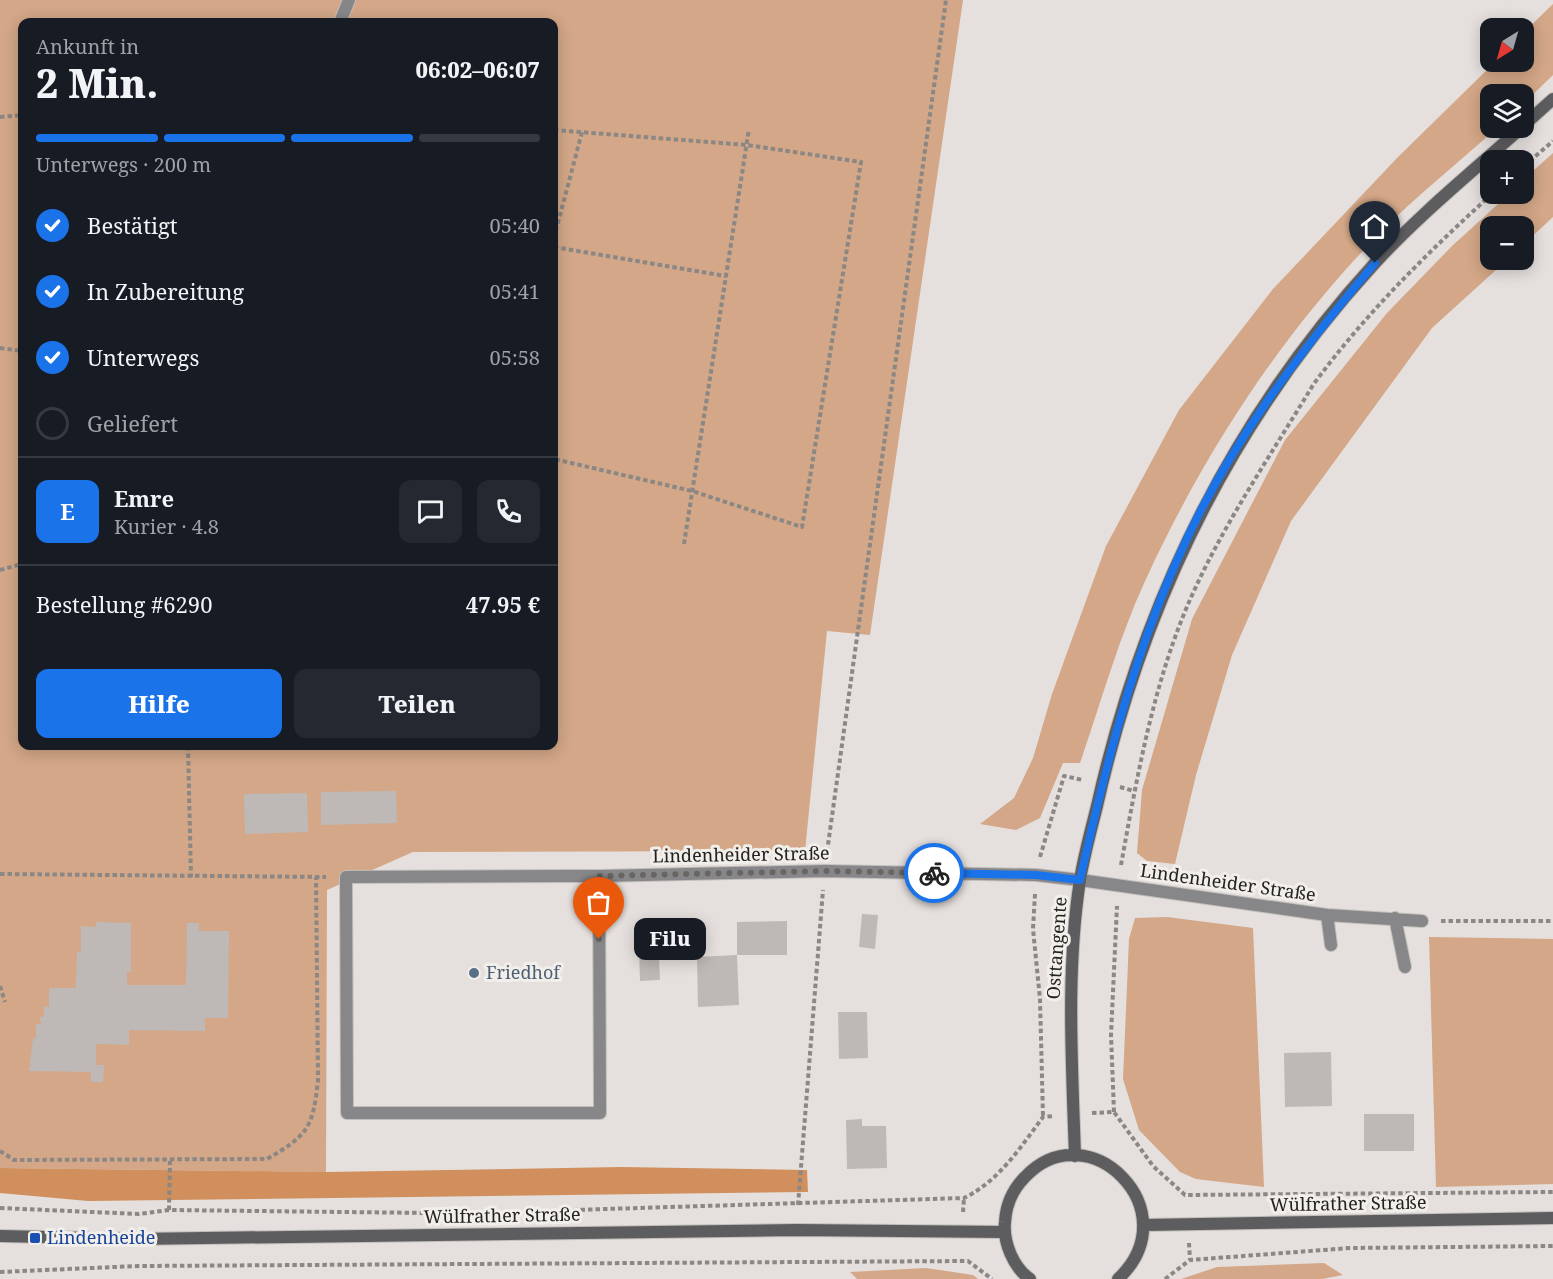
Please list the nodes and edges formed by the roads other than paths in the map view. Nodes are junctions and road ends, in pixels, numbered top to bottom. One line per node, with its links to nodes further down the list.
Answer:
1 (350, 0): 2 (street)
2 (342, 18)
3 (1553, 99): 4 (main road, Osttangente)
4 (1534, 116)
5 (1509, 138): 7 (main road, Osttangente)
6 (598, 876): 6 (street, Lindenheider Straße); 7 (street, Lindenheider Straße)
7 (1080, 880): 8 (street, Lindenheider Straße); 13 (main road, Osttangente)
8 (1327, 915): 9 (street, Lindenheider Straße); 11 (street)
9 (1395, 918): 10 (street, Lindenheider Straße); 12 (street)
10 (1422, 921)
11 (1330, 945)
12 (1405, 968)
13 (1075, 1156): 15 (main road); 16 (main road)
14 (1553, 1218): 15 (main road, Wülfrather Straße)
15 (1144, 1225): 19 (main road)
16 (1004, 1232): 17 (main road, Wülfrather Straße); 18 (main road)
17 (0, 1236)
18 (1030, 1279)
19 (1118, 1279)

